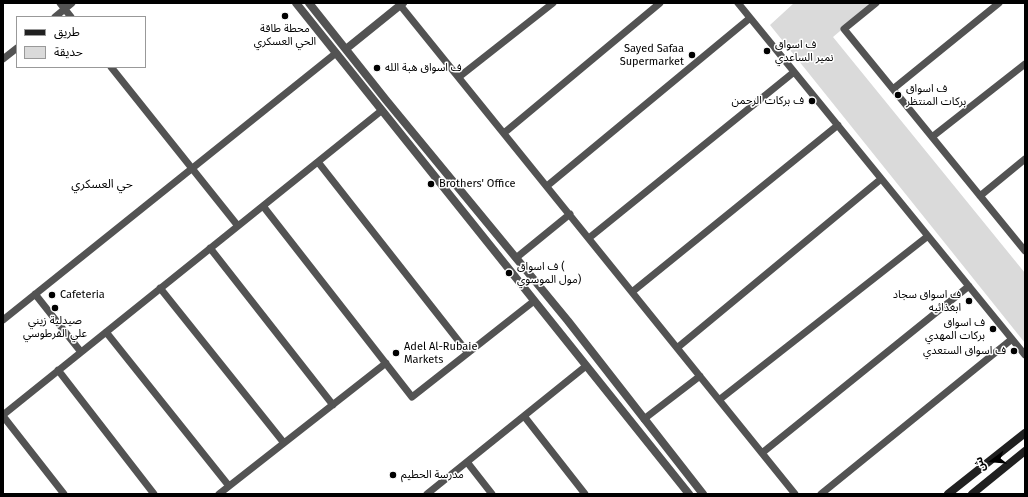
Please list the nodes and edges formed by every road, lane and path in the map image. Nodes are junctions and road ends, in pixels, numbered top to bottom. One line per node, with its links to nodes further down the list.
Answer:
1 (60, 3): 11 (street)
2 (72, 3): 11 (street)
3 (296, 3): 17 (street)
4 (309, 3): 16 (street)
5 (553, 3): 22 (street)
6 (660, 3): 26 (street)
7 (738, 3): 14 (street)
8 (876, 3): 23 (street)
9 (999, 3): 23 (street)
10 (401, 4): 16 (street); 22 (street)
11 (65, 9): 12 (street); 13 (street)
12 (56, 16)
13 (70, 16)
14 (750, 18): 21 (street); 32 (street)
15 (16, 49): 18 (street)
16 (346, 49): 36 (street)
17 (336, 53): 24 (street); 30 (street)
18 (3, 59)
19 (1025, 64): 27 (street)
20 (112, 68): 30 (street)
21 (794, 72): 25 (street); 41 (street)
22 (459, 77): 26 (street)
23 (893, 89): 27 (street)
24 (381, 111): 29 (street); 37 (street)
25 (838, 126): 31 (street); 48 (street)
26 (504, 133): 32 (street)
27 (932, 137): 33 (street)
28 (1025, 159): 33 (street)
29 (318, 162): 34 (street); 56 (street)
30 (191, 168): 38 (street); 49 (street)
31 (881, 179): 40 (street); 54 (street)
32 (547, 186): 35 (street)
33 (980, 196): 44 (street)
34 (263, 206): 38 (street); 58 (street)
35 (570, 214): 41 (street); 45 (street)
36 (483, 217): 37 (street); 39 (street)
37 (472, 225): 42 (street)
38 (238, 226): 43 (street)
39 (497, 235): 42 (street); 45 (street)
40 (928, 236): 46 (street); 62 (street)
41 (589, 238): 48 (street)
42 (486, 243): 50 (street)
43 (210, 248): 47 (street); 63 (street)
44 (1024, 248)
45 (516, 258): 66 (street)
46 (969, 286): 53 (street); 70 (street)
47 (160, 288): 52 (street); 68 (street)
48 (632, 292): 54 (street)
49 (35, 294): 51 (street); 55 (street)
50 (534, 301): 56 (street); 59 (street)
51 (3, 320)
52 (106, 332): 55 (street); 72 (street)
53 (1012, 339): 57 (street); 82 (street)
54 (677, 348): 61 (street)
55 (81, 352): 60 (street)
56 (468, 353): 58 (street)
57 (1025, 355)
58 (386, 363): 63 (street)
59 (586, 366): 65 (street); 79 (street)
60 (58, 370): 64 (street); 74 (street)
61 (700, 376): 62 (street); 66 (street)
62 (719, 400): 70 (street)
63 (333, 405): 68 (street)
64 (3, 415): 73 (street)
65 (524, 416): 71 (street); 78 (street)
66 (644, 419): 80 (street)
67 (1025, 433): 83 (main road)
68 (284, 443): 72 (street)
69 (1025, 451): 84 (main road)
70 (762, 453): 81 (street)
71 (467, 462): 76 (street); 77 (street)
72 (229, 486): 75 (street)
73 (64, 494)
74 (154, 494)
75 (219, 494)
76 (427, 494)
77 (492, 494)
78 (585, 494)
79 (689, 494)
80 (703, 494)
81 (795, 494)
82 (821, 494)
83 (948, 494)
84 (972, 494)

